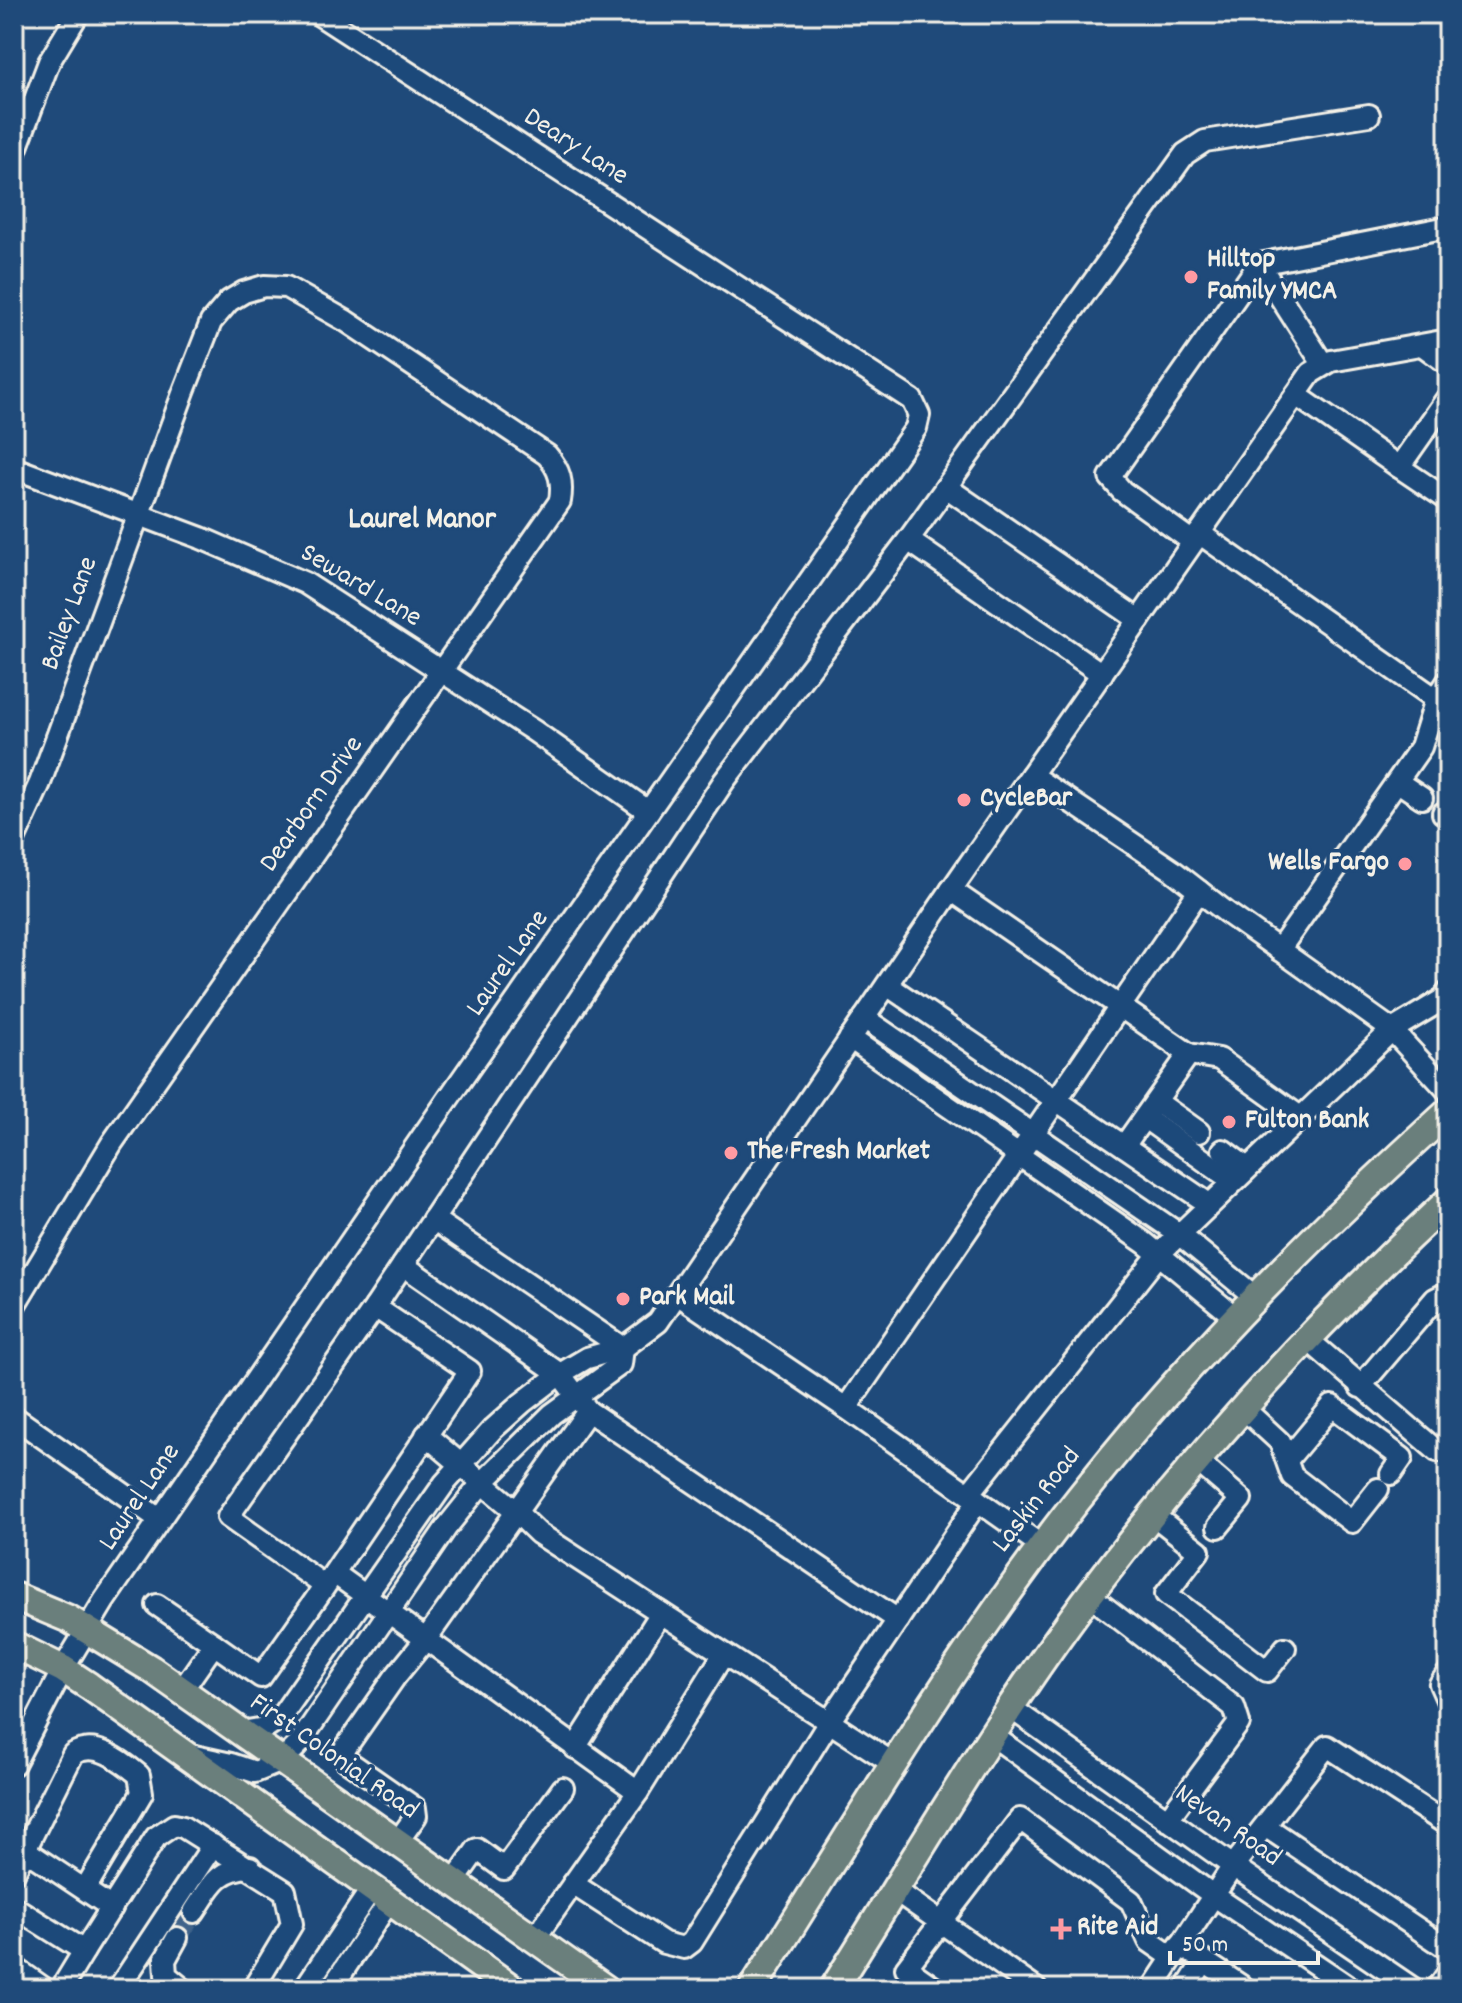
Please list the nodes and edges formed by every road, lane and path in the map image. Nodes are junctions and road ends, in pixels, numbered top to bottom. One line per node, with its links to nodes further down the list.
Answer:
1 (78, 14): 4 (street)
2 (318, 14): 7 (street, Deary Lane)
3 (1369, 115): 17 (street)
4 (14, 155)
5 (1448, 227): 6 (street)
6 (1259, 264): 10 (street); 20 (street)
7 (802, 329): 30 (street, Laurel Lane)
8 (1448, 340): 9 (street)
9 (1422, 345): 10 (street); 11 (street)
10 (1323, 364): 13 (street)
11 (1448, 364)
12 (430, 376): 19 (street, Bailey Lane); 23 (street, Dearborn Drive)
13 (1296, 395): 15 (street); 20 (street)
14 (1448, 397): 15 (street)
15 (1399, 467): 18 (street)
16 (14, 468): 19 (street, Seward Lane)
17 (946, 487): 21 (street); 22 (street)
18 (1448, 500)
19 (138, 514): 23 (street, Seward Lane); 31 (street, Bailey Lane)
20 (1196, 538): 22 (street); 26 (street)
21 (908, 540): 24 (street); 55 (street)
22 (1139, 620): 24 (street)
23 (441, 671): 30 (street, Seward Lane); 62 (street, Dearborn Drive)
24 (1102, 674): 27 (street)
25 (1448, 681): 26 (street)
26 (1436, 699): 28 (street)
27 (1031, 775): 32 (street); 33 (street)
28 (1398, 782): 29 (street); 34 (street)
29 (1422, 798)
30 (648, 811): 82 (street, Laurel Lane)
31 (14, 840)
32 (951, 890): 35 (street); 37 (street)
33 (1199, 891): 34 (street); 37 (street)
34 (1279, 950): 39 (street)
35 (887, 985): 38 (street); 43 (street)
36 (1448, 992): 39 (street)
37 (1120, 1008): 41 (street); 43 (street)
38 (864, 1018): 40 (street); 48 (street)
39 (1392, 1030): 42 (street); 46 (street)
40 (850, 1038): 51 (street); 59 (street)
41 (1189, 1054): 44 (street); 46 (street)
42 (1448, 1091)
43 (1057, 1100): 48 (street); 49 (street)
44 (1151, 1110): 47 (street); 49 (street); 52 (street)
45 (1448, 1112): 60 (main road, Laskin Road)
46 (1300, 1117): 52 (street)
47 (1199, 1132)
48 (1033, 1135): 51 (street); 56 (street)
49 (1124, 1146): 54 (street)
50 (1223, 1150): 52 (street)
51 (1020, 1154): 57 (street); 71 (street)
52 (1240, 1174): 54 (street)
53 (1448, 1201): 65 (main road)
54 (1209, 1204): 56 (street)
55 (433, 1219): 58 (street); 66 (street)
56 (1179, 1234): 57 (street); 60 (street)
57 (1160, 1253): 64 (street); 79 (street)
58 (403, 1265): 63 (street); 67 (street)
59 (677, 1294): 66 (street); 71 (street)
60 (1254, 1296): 64 (main road, Laskin Road)
61 (1448, 1297): 68 (street)
62 (14, 1306)
63 (375, 1307): 73 (street); 85 (street)
64 (1235, 1317): 84 (main road, Laskin Road)
65 (1306, 1338): 68 (street); 70 (main road)
66 (623, 1348): 67 (street); 69 (street)
67 (560, 1374): 69 (street); 77 (street)
68 (1360, 1387): 74 (street)
69 (582, 1404): 78 (street); 80 (street); 92 (street)
70 (1242, 1407): 75 (main road); 76 (street)
71 (846, 1408): 79 (street)
72 (14, 1417): 82 (street)
73 (426, 1435): 77 (street); 85 (street)
74 (1448, 1451)
75 (1196, 1460): 81 (main road); 83 (street)
76 (1287, 1460): 76 (street)
77 (460, 1464): 78 (street); 86 (street)
78 (482, 1483): 80 (street); 90 (street)
79 (973, 1497): 84 (street); 92 (street)
80 (515, 1511): 91 (street); 94 (street)
81 (1152, 1514): 87 (main road); 97 (street)
82 (159, 1519): 93 (street, Laurel Lane)
83 (1218, 1527)
84 (1042, 1546): 111 (main road, Laskin Road)
85 (330, 1580): 86 (street); 95 (street)
86 (365, 1595): 90 (street); 105 (street)
87 (1089, 1595): 103 (main road); 114 (street)
88 (14, 1596): 93 (main road, First Colonial Road)
89 (157, 1605): 95 (street)
90 (389, 1613): 94 (street); 109 (street)
91 (661, 1613): 98 (street); 107 (street)
92 (898, 1620): 104 (street)
93 (86, 1629): 99 (street, Laurel Lane); 101 (main road, First Colonial Road)
94 (426, 1639): 107 (street); 117 (street)
95 (214, 1644): 101 (street)
96 (14, 1645): 99 (main road)
97 (1285, 1648)
98 (723, 1655): 104 (street); 113 (street)
99 (63, 1669): 108 (main road); 110 (street, Laurel Lane)
100 (1448, 1673): 102 (street)
101 (182, 1690): 105 (main road, First Colonial Road)
102 (1448, 1702)
103 (1011, 1708): 106 (main road); 114 (street, Nevan Road)
104 (829, 1722): 111 (street); 124 (street)
105 (241, 1732): 109 (main road, First Colonial Road)
106 (993, 1736): 126 (main road); 128 (street)
107 (575, 1748): 113 (street)
108 (186, 1755): 109 (street); 127 (main road)
109 (282, 1761): 117 (main road, First Colonial Road)
110 (14, 1764)
111 (894, 1764): 153 (main road, Laskin Road)
112 (563, 1788): 123 (street)
113 (638, 1792): 124 (street)
114 (1167, 1820): 120 (street, Nevan Road)
115 (1448, 1825): 116 (street)
116 (1265, 1826): 120 (street); 136 (street)
117 (398, 1841): 123 (main road, First Colonial Road)
118 (213, 1845): 121 (street); 131 (street); 143 (street)
119 (25, 1850): 122 (street); 125 (street); 125 (street)
120 (1233, 1866): 128 (street); 160 (street, Nevan Road)
121 (250, 1867): 129 (street); 132 (street)
122 (14, 1873)
123 (455, 1880): 135 (main road, First Colonial Road)
124 (573, 1884): 135 (street)
125 (85, 1889): 131 (street)
126 (895, 1890): 133 (street); 154 (main road)
127 (381, 1894): 149 (street); 150 (street); 151 (main road)
128 (1213, 1895): 138 (street); 142 (street)
129 (288, 1903): 147 (street); 148 (street)
130 (14, 1907): 137 (street)
131 (112, 1908): 137 (street)
132 (194, 1912)
133 (940, 1920): 138 (street); 155 (street); 156 (street)
134 (177, 1938): 146 (street)
135 (535, 1938): 152 (main road, First Colonial Road)
136 (1448, 1949)
137 (84, 1951): 145 (street)
138 (1176, 1951): 139 (street); 157 (street)
139 (1204, 1961): 158 (street); 159 (street)
140 (14, 1967): 144 (street)
141 (1448, 1973): 161 (street)
142 (1338, 1985)
143 (123, 1987)
144 (45, 1989)
145 (61, 1989)
146 (183, 1989)
147 (237, 1989)
148 (253, 1989)
149 (304, 1989)
150 (331, 1989)
151 (513, 1989)
152 (606, 1989)
153 (752, 1989)
154 (833, 1989)
155 (936, 1989)
156 (1036, 1989)
157 (1152, 1989)
158 (1186, 1989)
159 (1246, 1989)
160 (1414, 1989)
161 (1437, 1989)

